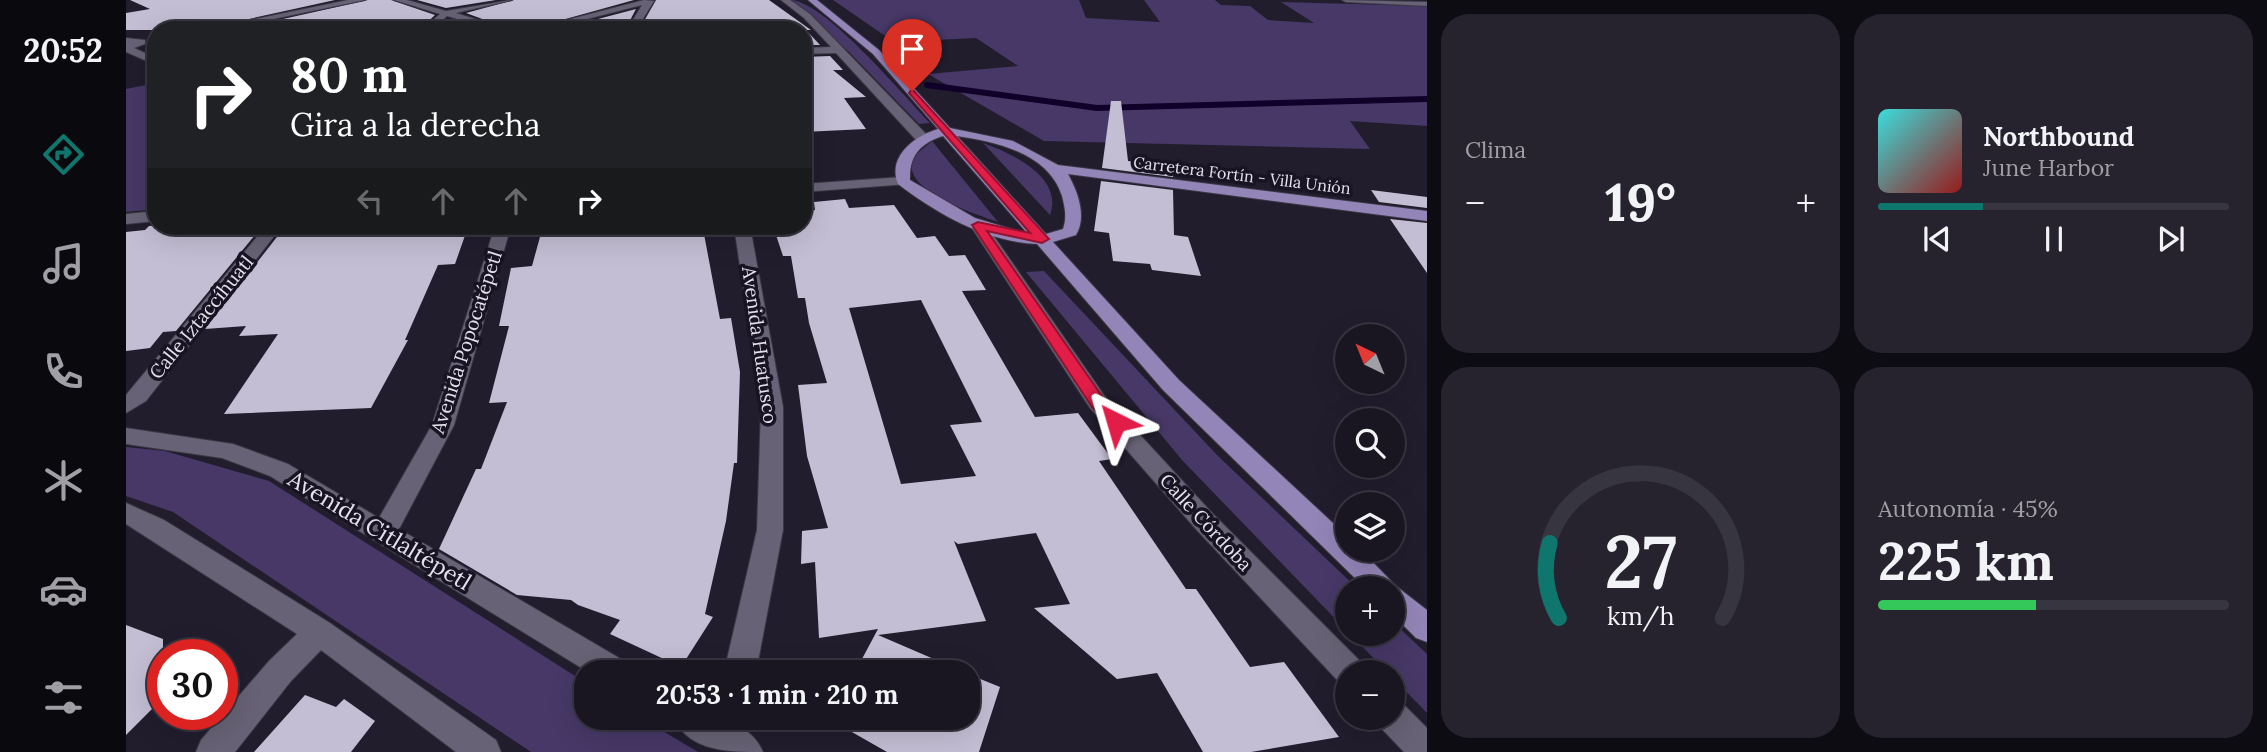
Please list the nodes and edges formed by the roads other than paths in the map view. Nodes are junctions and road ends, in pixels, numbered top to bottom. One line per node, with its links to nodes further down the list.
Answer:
1 (361, 0): 11 (street)
2 (398, 0): 10 (street)
3 (508, 0): 10 (street)
4 (785, 0): 16 (street)
5 (812, 0): 25 (main road)
6 (1346, 0): 7 (street)
7 (1379, 0): 9 (street)
8 (650, 1): 14 (street); 15 (street)
9 (1427, 4)
10 (446, 13): 12 (street); 13 (street)
11 (252, 21)
12 (437, 21)
13 (474, 21)
14 (569, 21)
15 (637, 21)
16 (811, 21)
17 (812, 22): 22 (street)
18 (126, 41): 20 (street)
19 (147, 41): 20 (street)
20 (141, 42): 21 (street)
21 (126, 48): 24 (street)
22 (836, 50): 23 (street); 26 (street)
23 (812, 51)
24 (147, 58)
25 (947, 131): 26 (main road); 27 (main road); 37 (main road)
26 (922, 138): 28 (main road)
27 (1053, 168): 30 (main road, Carretera Fortín - Villa Unión); 37 (main road)
28 (902, 181): 29 (street); 33 (main road)
29 (812, 187)
30 (1427, 216)
31 (147, 217): 32 (street)
32 (126, 219)
33 (978, 225): 37 (main road); 48 (street, Calle Córdoba)
34 (267, 235): 38 (street, Calle Iztaccíhuatl)
35 (500, 235): 41 (street, Avenida Popocatépetl)
36 (743, 235): 47 (street, Avenida Huatusco)
37 (1042, 239): 42 (main road)
38 (126, 406)
39 (126, 436): 41 (street, Avenida Citlaltépetl)
40 (126, 513): 45 (street)
41 (385, 531): 46 (street, Avenida Citlaltépetl)
42 (1370, 576)
43 (1405, 608): 44 (main road)
44 (1427, 629)
45 (319, 632): 50 (street); 51 (street)
46 (595, 660)
47 (743, 660)
48 (1338, 660)
49 (1405, 729): 52 (street)
50 (213, 752)
51 (484, 752)
52 (1427, 752)

